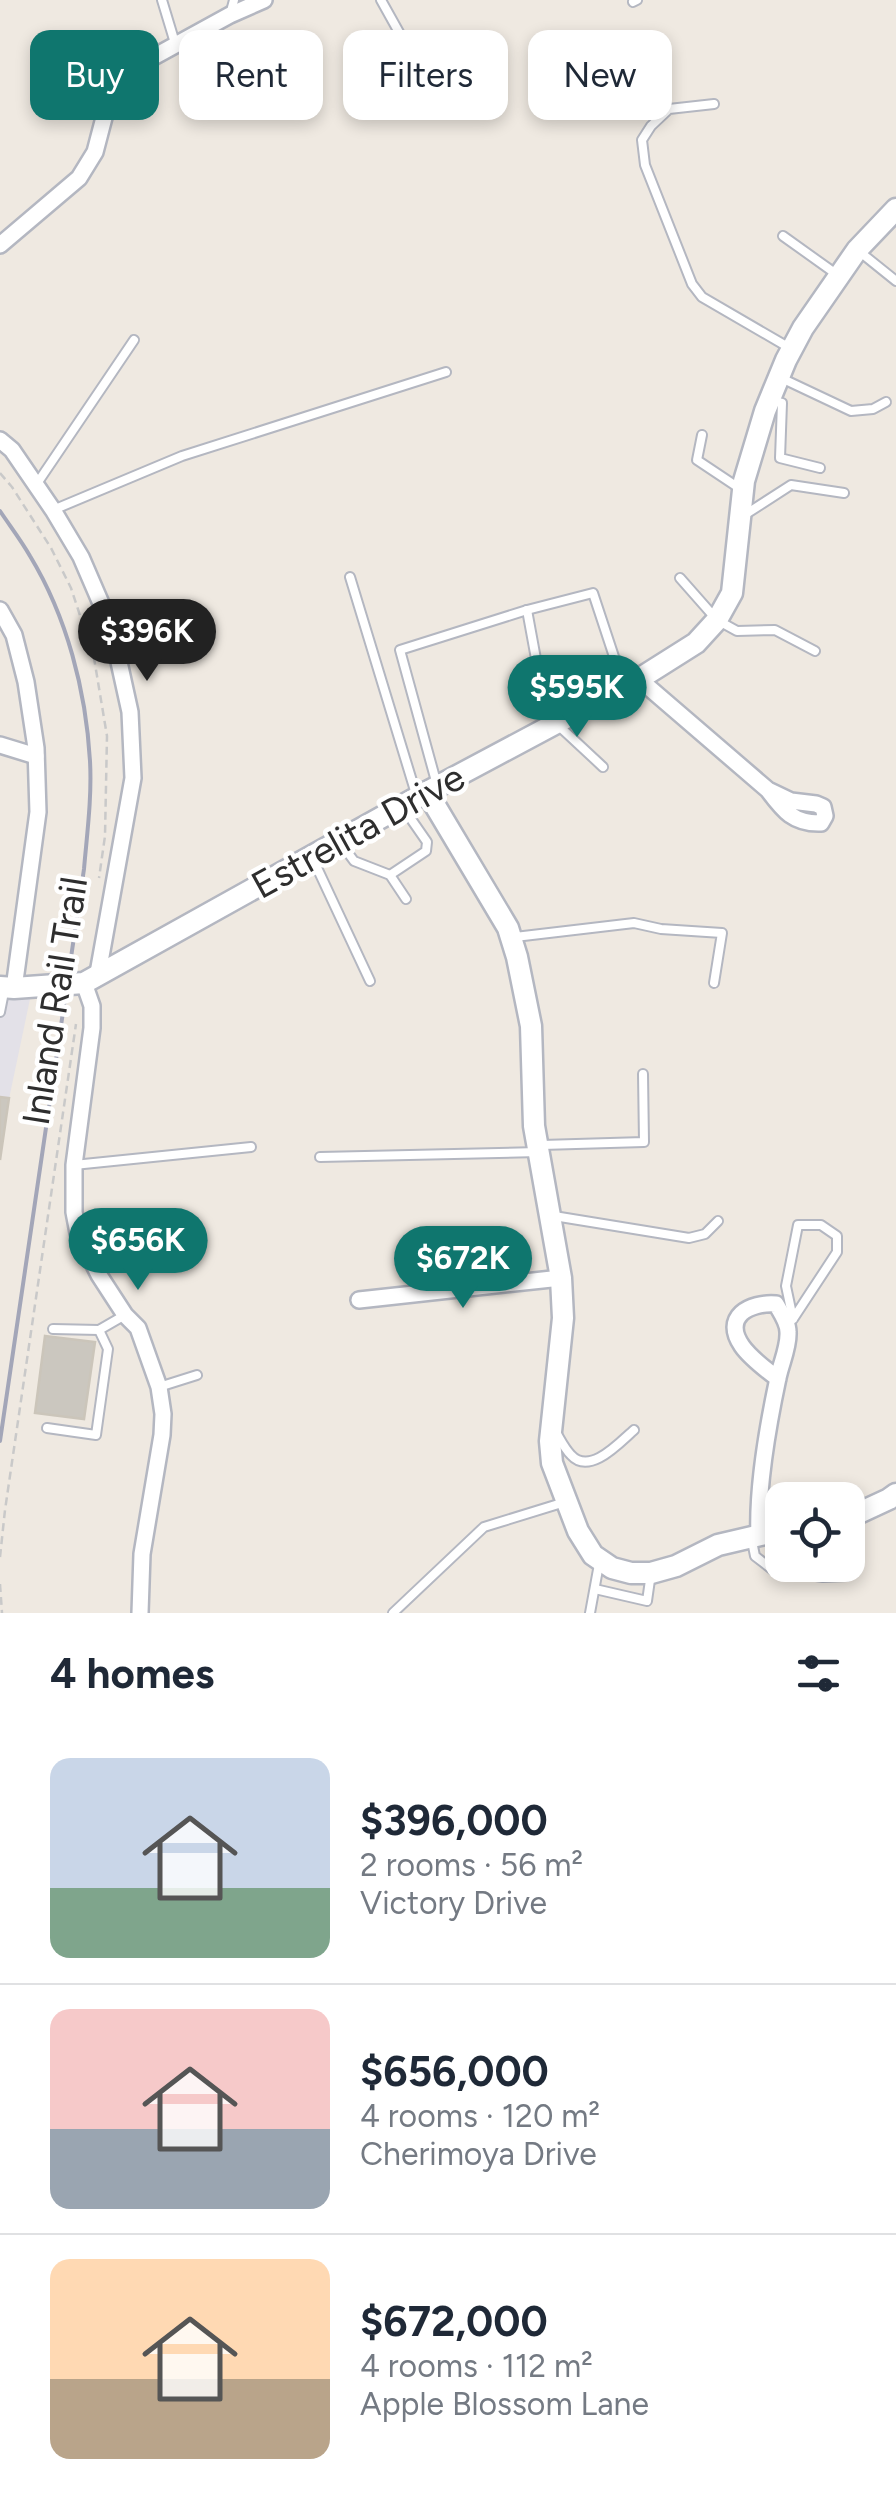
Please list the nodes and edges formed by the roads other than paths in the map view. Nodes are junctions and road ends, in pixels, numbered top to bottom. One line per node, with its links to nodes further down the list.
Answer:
1 (162, 0): 6 (lane)
2 (264, 0): 4 (street)
3 (381, 0): 5 (lane)
4 (232, 7): 6 (street)
5 (398, 30)
6 (175, 44): 10 (street)
7 (714, 104): 15 (lane)
8 (895, 211): 11 (street, Estrelita Drive)
9 (783, 236): 12 (lane)
10 (1, 242)
11 (856, 250): 12 (street, Estrelita Drive); 13 (lane)
12 (839, 276): 15 (street, Estrelita Drive)
13 (896, 281)
14 (134, 340): 23 (lane)
15 (792, 349): 17 (street, Estrelita Drive)
16 (446, 372): 26 (lane)
17 (779, 377): 18 (street, Estrelita Drive); 19 (lane)
18 (770, 399): 22 (lane); 24 (street, Estrelita Drive)
19 (886, 402)
20 (702, 435): 24 (lane)
21 (0, 440): 23 (street)
22 (820, 468)
23 (36, 485): 26 (street)
24 (742, 490): 27 (street, Estrelita Drive)
25 (844, 492): 27 (lane)
26 (53, 510): 46 (street)
27 (740, 519): 32 (street, Estrelita Drive)
28 (350, 577): 40 (lane)
29 (680, 578): 32 (lane)
30 (0, 610): 37 (street)
31 (528, 610): 34 (lane); 35 (lane); 40 (lane)
32 (717, 620): 33 (lane); 34 (street, Estrelita Drive)
33 (814, 651)
34 (632, 683): 35 (street, Estrelita Drive); 39 (street)
35 (552, 725): 38 (lane); 40 (street, Estrelita Drive)
36 (0, 746): 37 (street)
37 (36, 756): 49 (street)
38 (603, 768)
39 (768, 790)
40 (421, 796): 41 (street, Estrelita Drive); 43 (lane); 45 (street)
41 (340, 842): 42 (street, Estrelita Drive); 43 (lane)
42 (312, 857): 46 (street, Estrelita Drive); 47 (lane)
43 (390, 874): 44 (lane)
44 (406, 899)
45 (511, 938): 48 (lane); 53 (street)
46 (91, 978): 49 (street, Estrelita Drive); 55 (street)
47 (370, 982)
48 (714, 982)
49 (6, 987): 50 (lane)
50 (0, 1012)
51 (643, 1074): 53 (lane)
52 (251, 1147): 55 (lane)
53 (538, 1149): 54 (lane); 56 (street)
54 (320, 1157)
55 (74, 1165): 60 (street)
56 (549, 1215): 57 (lane); 58 (street)
57 (718, 1221)
58 (561, 1278): 59 (street); 67 (street)
59 (359, 1300)
60 (125, 1315): 63 (lane); 66 (street)
61 (790, 1322): 61 (lane); 65 (street); 65 (street)
62 (53, 1329): 63 (lane)
63 (99, 1330): 68 (lane)
64 (196, 1375): 66 (lane)
65 (778, 1379): 74 (street)
66 (159, 1387): 79 (street)
67 (552, 1426): 69 (lane); 71 (street)
68 (47, 1428)
69 (634, 1430)
70 (896, 1494): 72 (street)
71 (565, 1502): 75 (street); 80 (lane)
72 (865, 1511)
73 (765, 1534): 74 (street)
74 (755, 1536): 76 (lane); 77 (street)
75 (599, 1559): 77 (street); 78 (lane)
76 (765, 1564)
77 (651, 1574): 78 (lane)
78 (595, 1589): 81 (lane)
79 (140, 1613)
80 (392, 1613)
81 (590, 1613)

